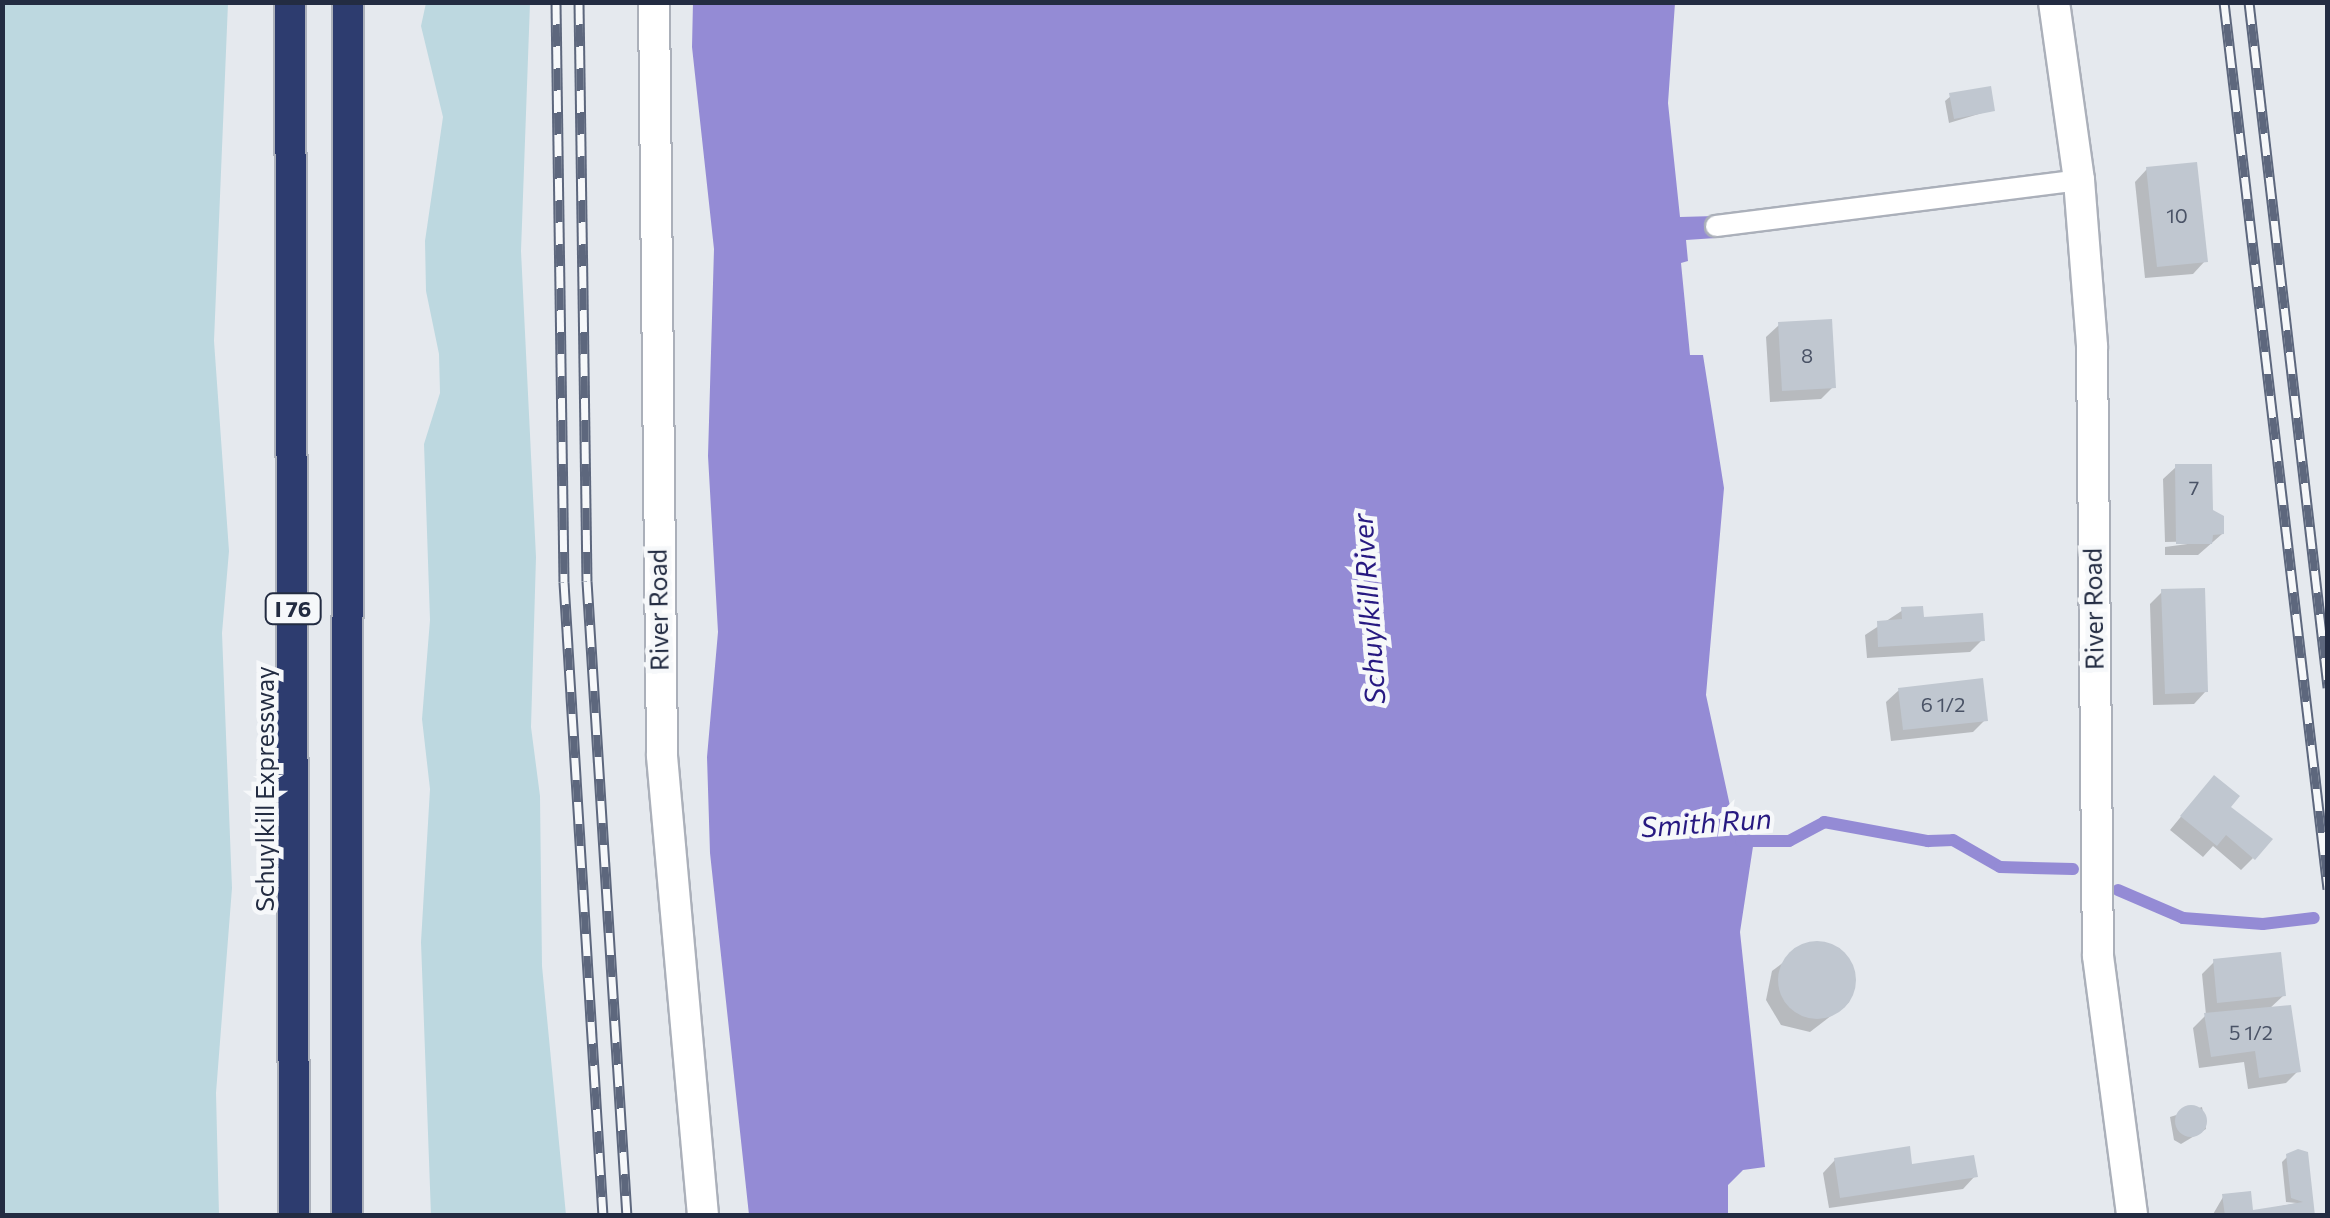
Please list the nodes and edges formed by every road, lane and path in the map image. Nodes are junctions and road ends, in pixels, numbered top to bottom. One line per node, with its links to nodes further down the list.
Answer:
1 (290, 2): 7 (highway, Schuylkill Expressway / I 76)
2 (348, 2): 8 (highway, I 76)
3 (654, 2): 9 (street, River Road)
4 (2054, 2): 5 (street, River Road)
5 (2079, 180): 6 (lane); 10 (street, River Road)
6 (1716, 226)
7 (294, 1216)
8 (347, 1216)
9 (703, 1216)
10 (2132, 1216)

